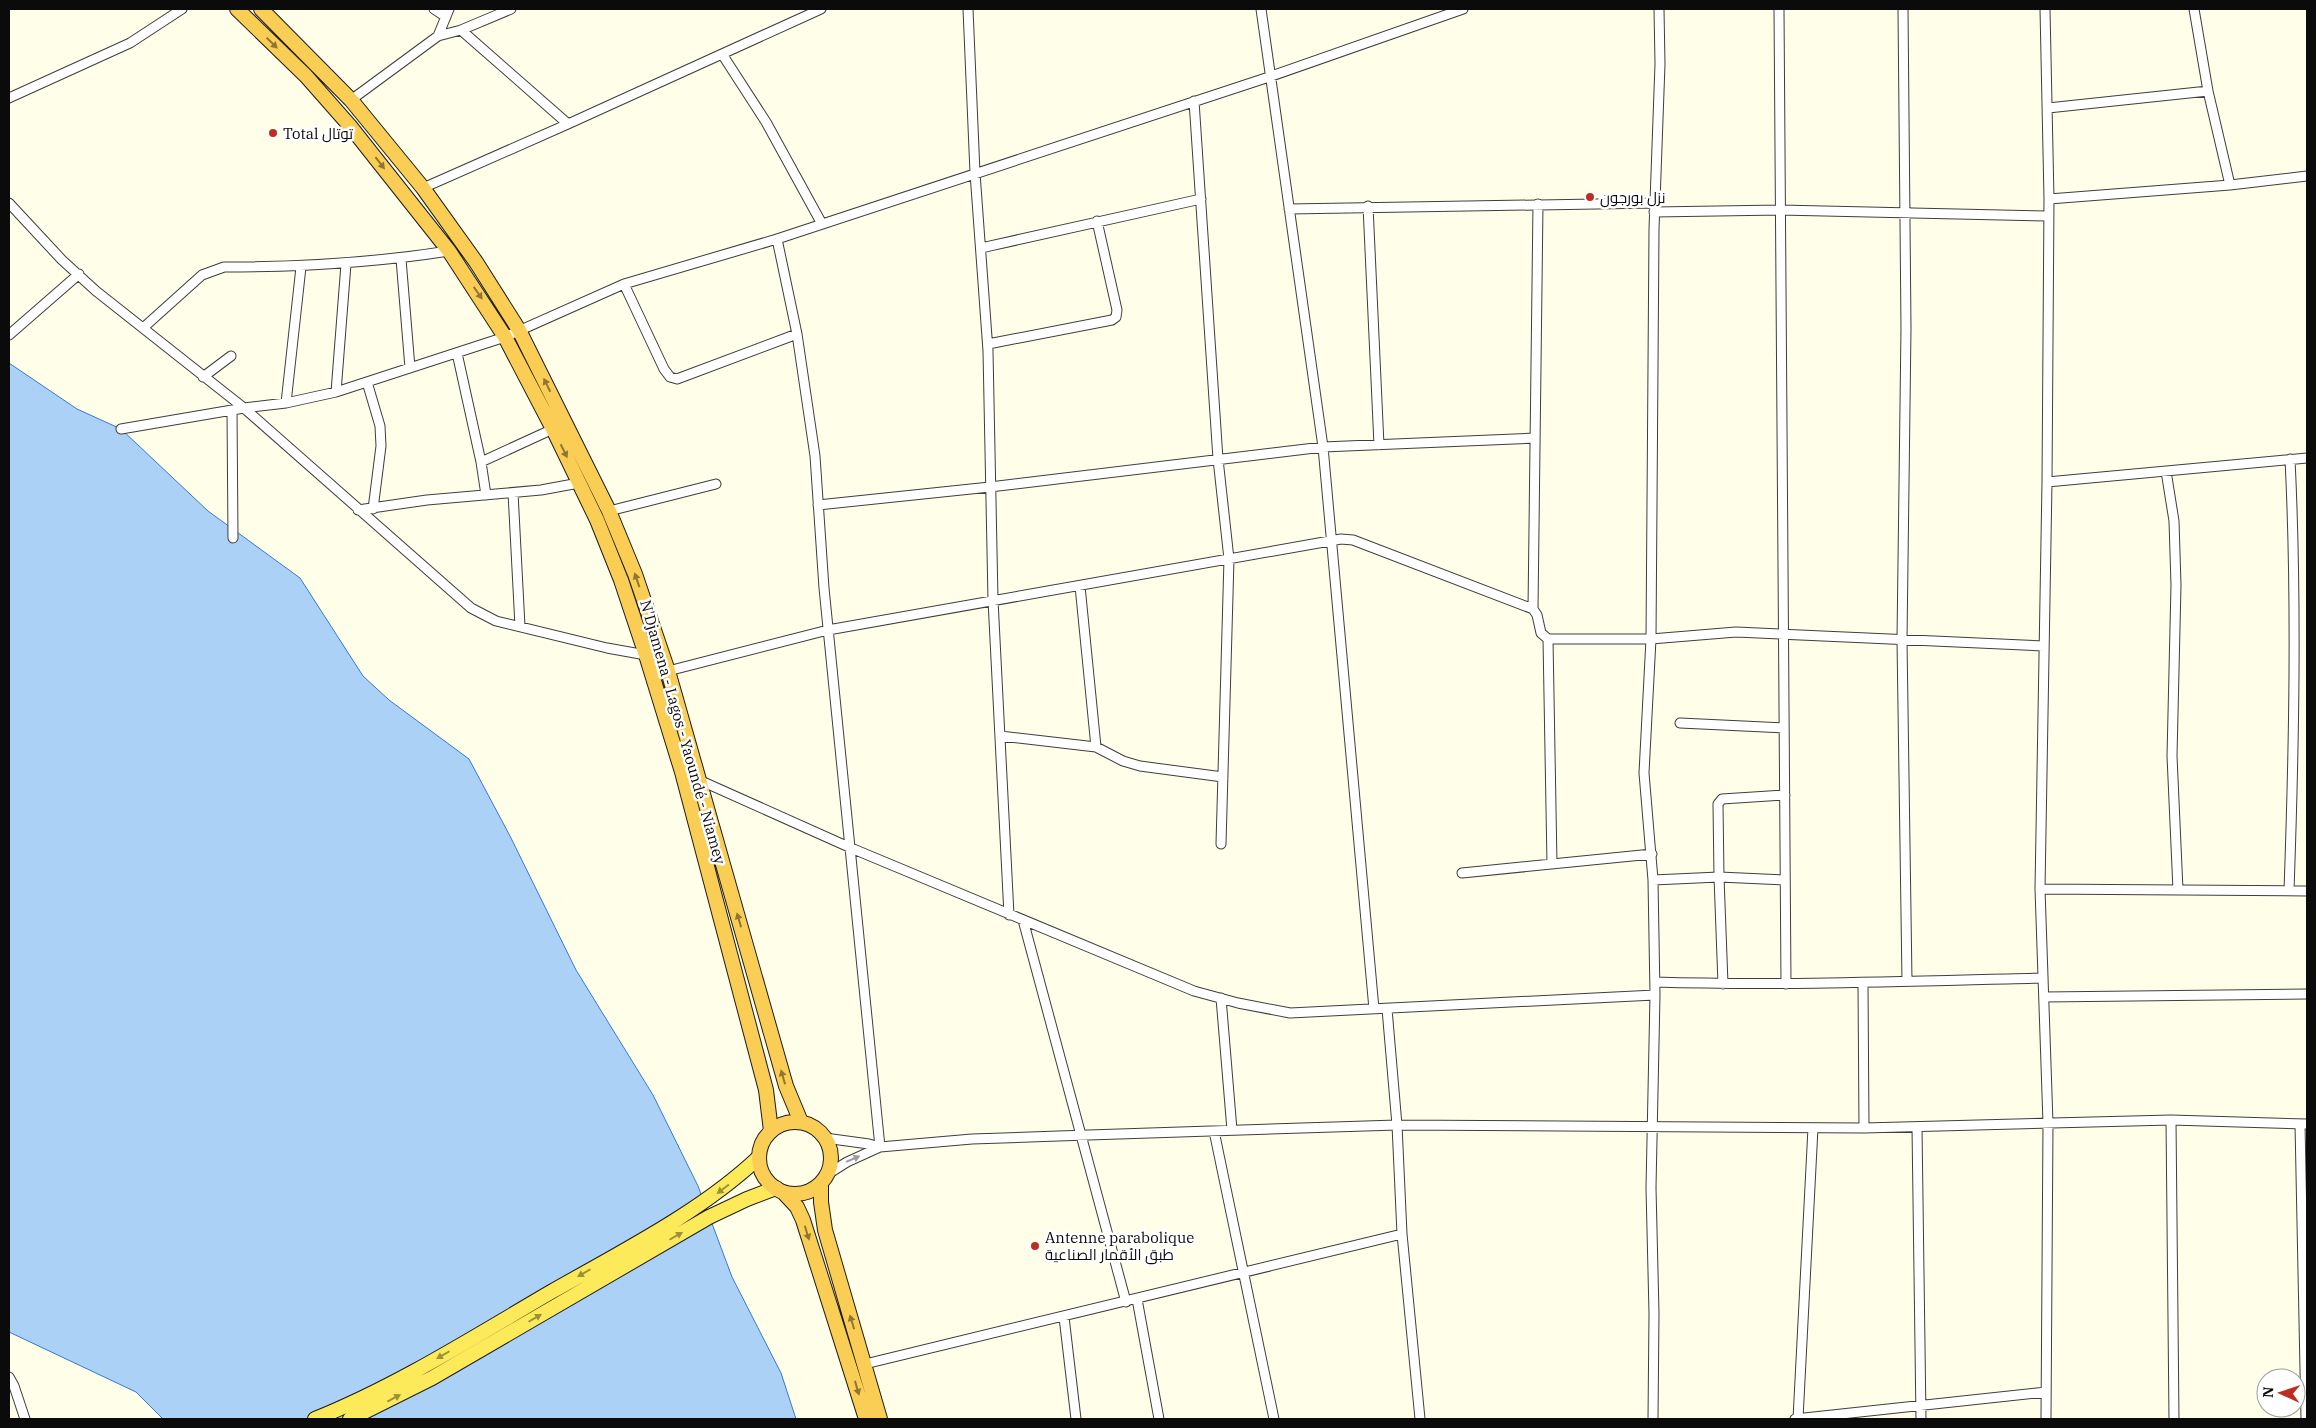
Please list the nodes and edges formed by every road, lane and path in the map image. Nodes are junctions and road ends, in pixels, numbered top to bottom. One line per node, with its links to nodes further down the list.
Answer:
1 (182, 9): 22 (street)
2 (236, 9): 46 (highway, N'Djamena - Lagos - Yaoundé - Niamey, one-way to 46)
3 (261, 9): 23 (highway, N'Djamena - Lagos - Yaoundé - Niamey)
4 (434, 9): 16 (street)
5 (512, 9): 17 (street)
6 (820, 9): 19 (street)
7 (968, 9): 27 (street)
8 (1262, 9): 20 (street)
9 (1463, 9): 15 (street)
10 (1659, 9): 34 (street)
11 (1779, 9): 38 (street)
12 (1903, 9): 39 (street)
13 (2045, 9): 25 (street)
14 (2194, 9): 21 (street)
15 (1448, 11): 20 (street)
16 (448, 13): 18 (street)
17 (461, 30): 18 (street); 26 (street)
18 (438, 36): 23 (street)
19 (722, 54): 26 (street); 43 (street)
20 (1272, 76): 24 (street); 37 (street)
21 (2208, 91): 25 (street); 29 (street)
22 (9, 98)
23 (351, 100): 30 (highway, N'Djamena - Lagos - Yaoundé - Niamey)
24 (1194, 101): 27 (street); 32 (street)
25 (2048, 108): 31 (street)
26 (568, 124): 30 (street)
27 (975, 173): 43 (street); 45 (street)
28 (2307, 176): 29 (street)
29 (2230, 185): 31 (street)
30 (423, 188): 53 (highway, N'Djamena - Lagos - Yaoundé - Niamey)
31 (2048, 199): 41 (street)
32 (1201, 200): 42 (street); 73 (street)
33 (9, 203): 50 (street)
34 (1655, 203): 35 (street); 40 (street)
35 (1538, 204): 36 (street); 69 (street)
36 (1368, 206): 37 (street); 70 (street)
37 (1289, 209): 71 (street)
38 (1780, 210): 39 (street); 40 (street); 95 (street)
39 (1905, 211): 41 (street); 98 (street)
40 (1654, 212): 97 (street)
41 (2048, 216): 77 (street)
42 (1097, 221): 45 (street); 57 (street)
43 (822, 224): 44 (street)
44 (778, 239): 51 (street); 54 (street)
45 (981, 248): 57 (street)
46 (449, 251): 47 (street); 56 (highway, N'Djamena - Lagos - Yaoundé - Niamey, one-way to 56)
47 (401, 259): 48 (street); 60 (street)
48 (346, 264): 49 (street); 63 (street)
49 (301, 267): 52 (street); 64 (street)
50 (79, 274): 52 (street); 55 (street)
51 (624, 284): 53 (street); 54 (street)
52 (143, 328): 61 (street)
53 (519, 330): 56 (street); 86 (highway, N'Djamena - Lagos - Yaoundé - Niamey, one-way to 53)
54 (798, 334): 83 (street)
55 (9, 335)
56 (505, 337): 58 (street); 68 (highway, N'Djamena - Lagos - Yaoundé - Niamey)
57 (988, 344): 80 (street)
58 (457, 353): 60 (street); 75 (street)
59 (232, 356): 61 (street)
60 (410, 368): 62 (street)
61 (203, 377): 65 (street)
62 (367, 382): 63 (street); 84 (street)
63 (336, 392): 64 (street)
64 (286, 402): 65 (street)
65 (244, 408): 66 (street); 85 (street)
66 (232, 410): 67 (street); 87 (street)
67 (121, 429)
68 (553, 429): 75 (street); 78 (highway, N'Djamena - Lagos - Yaoundé - Niamey, one-way to 78)
69 (1535, 438): 70 (street); 92 (street)
70 (1379, 444): 71 (street)
71 (1322, 447): 73 (street); 88 (street)
72 (2307, 458): 74 (street)
73 (1218, 459): 80 (street); 89 (street)
74 (2290, 459): 76 (street); 119 (street)
75 (481, 462): 82 (street)
76 (2166, 471): 77 (street); 118 (street)
77 (2047, 482): 99 (street)
78 (579, 483): 81 (street); 100 (highway, N'Djamena - Lagos - Yaoundé - Niamey)
79 (716, 484): 86 (street)
80 (990, 487): 83 (street); 91 (street)
81 (513, 493): 82 (street); 93 (street)
82 (486, 496): 84 (street)
83 (818, 505): 94 (street)
84 (373, 509): 85 (street)
85 (358, 510): 93 (street)
86 (609, 510): 101 (highway, N'Djamena - Lagos - Yaoundé - Niamey, one-way to 86)
87 (232, 538)
88 (1331, 541): 89 (street); 92 (street); 133 (street)
89 (1229, 559): 90 (street); 106 (street)
90 (1080, 586): 91 (street); 105 (street)
91 (993, 600): 94 (street); 104 (street)
92 (1533, 608): 96 (street)
93 (520, 626): 100 (street)
94 (828, 630): 101 (street); 110 (street)
95 (1784, 634): 97 (street); 98 (street); 103 (street)
96 (1548, 639): 97 (street); 112 (street)
97 (1651, 639): 111 (street)
98 (1902, 640): 99 (street); 124 (street)
99 (2043, 646): 117 (street)
100 (646, 654): 145 (highway, N'Djamena - Lagos - Yaoundé - Niamey)
101 (668, 671): 107 (highway, N'Djamena - Lagos - Yaoundé - Niamey)
102 (1680, 723): 103 (street)
103 (1784, 728): 108 (street)
104 (1000, 736): 105 (street); 121 (street)
105 (1096, 747): 106 (street)
106 (1223, 777): 109 (street)
107 (699, 780): 110 (street); 136 (highway, N'Djamena - Lagos - Yaoundé - Niamey, one-way to 107)
108 (1785, 795): 114 (street); 116 (street)
109 (1221, 844)
110 (851, 848): 121 (street); 149 (street)
111 (1652, 854): 112 (street); 115 (street)
112 (1552, 864): 113 (street)
113 (1462, 873)
114 (1718, 877): 115 (street); 116 (street); 127 (street)
115 (1653, 880): 125 (street)
116 (1784, 880): 128 (street)
117 (2040, 890): 118 (street); 123 (street)
118 (2178, 890): 119 (street)
119 (2289, 891): 120 (street)
120 (2307, 891)
121 (1009, 915): 122 (street)
122 (1023, 920): 132 (street); 147 (street)
123 (2043, 978): 124 (street); 131 (street)
124 (1907, 981): 126 (street)
125 (1654, 982): 127 (street); 130 (street)
126 (1862, 982): 128 (street); 143 (street)
127 (1723, 984): 128 (street)
128 (1786, 984)
129 (2307, 994): 131 (street)
130 (1655, 995): 134 (street); 141 (street)
131 (2044, 997): 137 (street)
132 (1221, 998): 133 (street); 144 (street)
133 (1374, 1009): 134 (street)
134 (1388, 1009): 139 (street)
135 (2171, 1120): 137 (street); 138 (street); 175 (street)
136 (801, 1122): 145 (highway); 148 (highway)
137 (2048, 1123): 140 (street); 160 (street)
138 (2304, 1124): 176 (street)
139 (1397, 1125): 141 (street); 144 (street); 153 (street)
140 (1917, 1127): 143 (street); 161 (street)
141 (1653, 1128): 142 (street); 171 (street)
142 (1813, 1128): 143 (street); 172 (street)
143 (1864, 1128)
144 (1232, 1130): 146 (street)
145 (771, 1131): 150 (highway)
146 (1214, 1131): 147 (street); 154 (street)
147 (1081, 1135): 149 (street); 156 (street)
148 (825, 1138): 149 (street); 151 (highway)
149 (880, 1147): 151 (street, one-way to 149)
150 (759, 1157): 152 (highway); 163 (main road, one-way to 163)
151 (825, 1179): 152 (highway); 158 (highway, one-way to 151)
152 (780, 1190): 164 (main road, one-way to 152); 165 (highway, one-way to 165)
153 (1402, 1234): 154 (street); 170 (street)
154 (1243, 1272): 155 (street); 169 (street)
155 (1137, 1299): 156 (street); 168 (street)
156 (1126, 1302): 157 (street)
157 (1064, 1317): 158 (street); 167 (street)
158 (864, 1364): 166 (highway)
159 (9, 1377): 162 (street)
160 (2046, 1392): 161 (street); 174 (street)
161 (1922, 1406): 172 (street); 173 (street)
162 (25, 1419)
163 (315, 1419)
164 (350, 1419)
165 (866, 1419)
166 (880, 1419)
167 (1076, 1419)
168 (1158, 1419)
169 (1274, 1419)
170 (1420, 1419)
171 (1653, 1419)
172 (1797, 1419)
173 (1922, 1419)
174 (2046, 1419)
175 (2174, 1419)
176 (2306, 1419)

